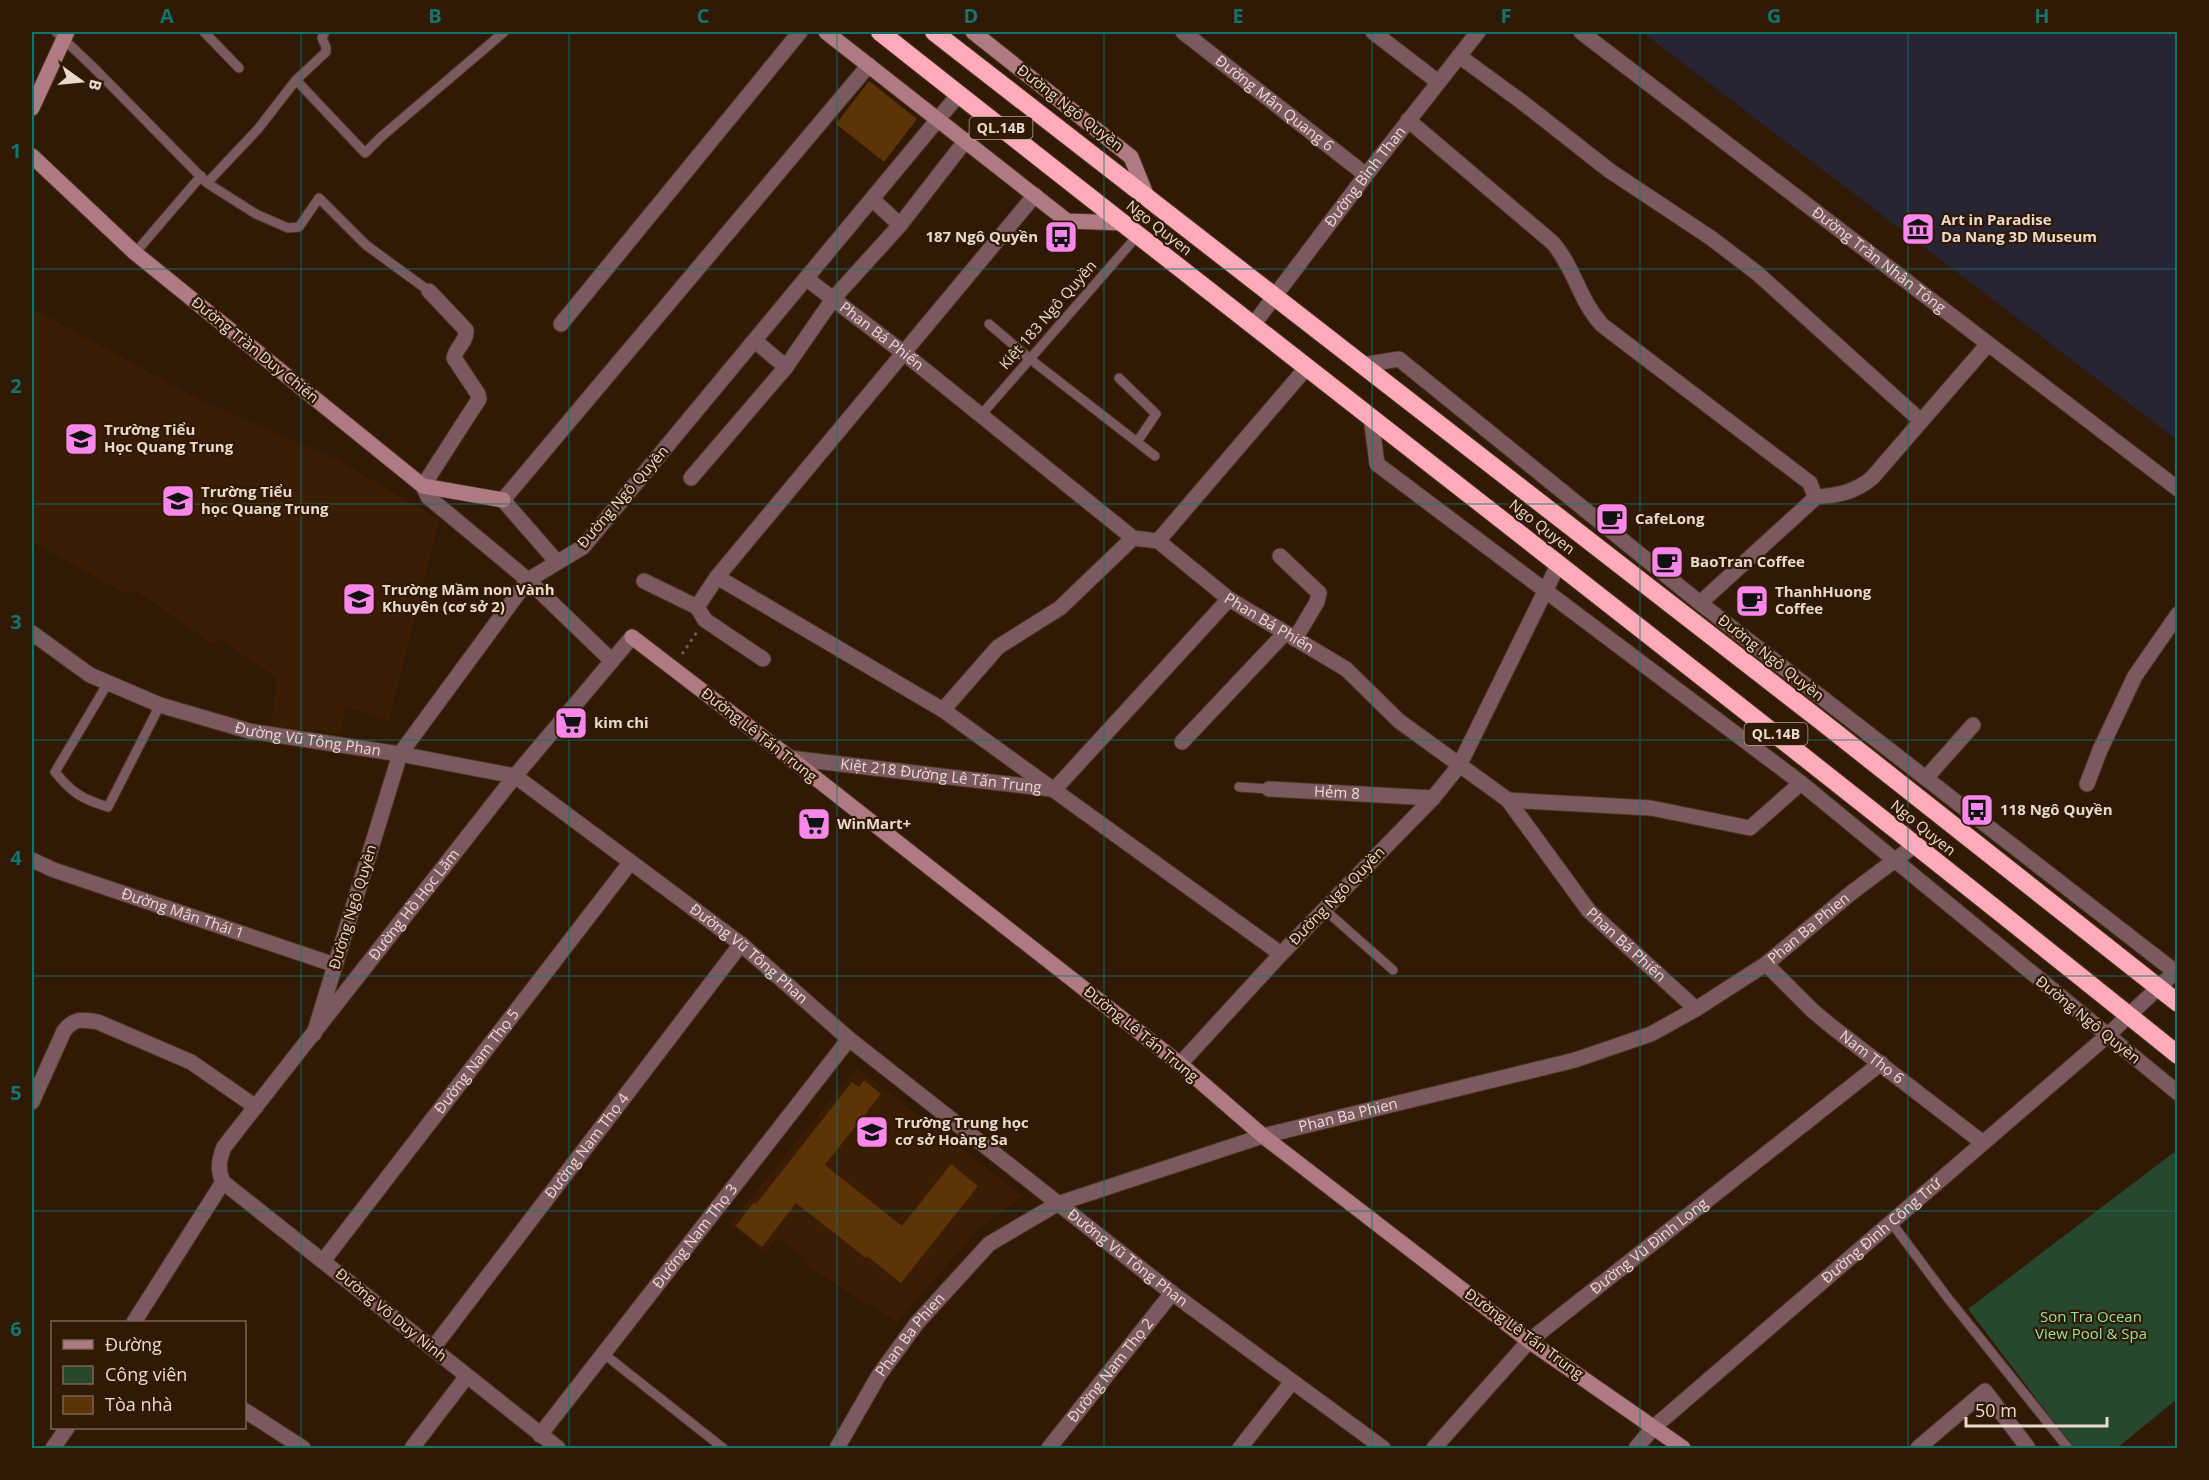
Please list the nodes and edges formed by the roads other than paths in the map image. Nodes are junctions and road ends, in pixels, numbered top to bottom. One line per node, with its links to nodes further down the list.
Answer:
1 (204, 32): 16 (lane)
2 (504, 32): 17 (lane)
3 (800, 32): 38 (street)
4 (826, 32): 15 (street)
5 (880, 32): 19 (highway, Ngo Quyen / QL.14B)
6 (934, 32): 29 (highway, Ngo Quyen / QL.14B)
7 (973, 32): 29 (street, Đường Ngô Quyền)
8 (1183, 32): 25 (street, Đường Mân Quang 6)
9 (1373, 32): 18 (street)
10 (1478, 32): 14 (street, Đường Bình Than)
11 (1581, 32): 42 (street, Đường Trần Nhân Tông)
12 (62, 33): 20 (street); 26 (lane)
13 (322, 33): 17 (lane)
14 (1459, 56): 18 (street, Đường Bình Than); 51 (street)
15 (869, 65): 21 (street); 58 (street)
16 (239, 68)
17 (296, 80): 26 (lane)
18 (1438, 82): 22 (street, Đường Bình Than)
19 (959, 94): 21 (street, Đường Ngô Quyền); 30 (highway, Ngo Quyen / QL.14B)
20 (32, 108)
21 (939, 119): 23 (street); 28 (street, Đường Ngô Quyền)
22 (1408, 120): 25 (street, Đường Bình Than); 57 (street)
23 (966, 140): 27 (street); 31 (street)
24 (32, 156): 33 (street, Đường Trần Duy Chiến)
25 (1366, 175): 36 (street, Đường Bình Than)
26 (204, 180): 33 (lane); 35 (lane)
27 (1035, 195): 30 (street); 43 (street)
28 (872, 199): 31 (street); 34 (street, Đường Ngô Quyền)
29 (1148, 199): 36 (highway, Ngo Quyen / QL.14B)
30 (1123, 223): 32 (highway, Ngo Quyen / QL.14B)
31 (900, 225): 37 (street)
32 (1138, 235): 40 (highway, Ngo Quyen / QL.14B); 44 (lane, Kiệt 183 Ngô Quyền)
33 (135, 253): 55 (street, Đường Trần Duy Chiến)
34 (807, 279): 37 (street, Phan Bá Phiến); 41 (street, Đường Ngô Quyền)
35 (429, 291): 55 (street)
36 (1274, 297): 40 (street, Đường Bình Than); 45 (highway, Ngo Quyen / QL.14B)
37 (833, 299): 43 (street, Phan Bá Phiến); 46 (street)
38 (561, 324)
39 (989, 324): 44 (lane)
40 (1253, 325): 47 (highway, Ngo Quyen / QL.14B)
41 (755, 341): 46 (street); 62 (street, Đường Ngô Quyền)
42 (1988, 344): 51 (street); 56 (street, Đường Trần Nhân Tông)
43 (905, 354): 49 (street, Phan Bá Phiến); 64 (street)
44 (1030, 359): 49 (lane, Kiệt 183 Ngô Quyền); 52 (lane)
45 (1362, 365): 69 (street, Đường Ngô Quyền); 105 (highway, Ngo Quyen / QL.14B)
46 (786, 367): 54 (street)
47 (1307, 367): 50 (highway, Ngo Quyen / QL.14B); 60 (street)
48 (1119, 378): 52 (lane)
49 (981, 416): 59 (street, Phan Bá Phiến)
50 (1371, 417): 63 (highway, Ngo Quyen / QL.14B); 67 (street, Đường Ngô Quyền)
51 (1921, 421): 57 (street)
52 (1137, 442): 53 (lane)
53 (1155, 456)
54 (691, 478)
55 (423, 486): 58 (street, Đường Trần Duy Chiến); 65 (street)
56 (2178, 489)
57 (1815, 497): 69 (street)
58 (503, 500): 62 (street)
59 (1133, 538): 60 (street); 79 (street)
60 (1158, 541): 68 (street, Phan Bá Phiến)
61 (1280, 556): 73 (street)
62 (557, 562): 65 (street, Đường Ngô Quyền)
63 (1559, 563): 67 (street, Đường Ngô Quyền); 94 (highway, Ngo Quyen / QL.14B)
64 (717, 577): 70 (street); 79 (street)
65 (528, 580): 76 (street); 82 (street, Đường Ngô Quyền)
66 (644, 581): 70 (street)
67 (1546, 591): 84 (street, Đường Ngô Quyền); 87 (street, Đường Ngô Quyền)
68 (1229, 599): 73 (street, Phan Bá Phiến); 91 (street)
69 (1700, 603): 86 (street, Đường Ngô Quyền)
70 (697, 607): 75 (street)
71 (2178, 614): 88 (street)
72 (32, 633): 77 (street, Đường Vũ Tông Phan)
73 (1290, 636): 81 (street); 84 (street, Phan Bá Phiến)
74 (632, 637): 76 (street, Đường Hồ Học Lãm); 83 (street, Đường Lê Tấn Trung)
75 (763, 659)
76 (612, 661): 85 (street, Đường Hồ Học Lãm)
77 (108, 682): 78 (street, Đường Vũ Tông Phan); 78 (lane)
78 (160, 705): 82 (street, Đường Vũ Tông Phan)
79 (943, 710): 91 (street)
80 (1973, 725): 86 (street)
81 (1182, 742)
82 (400, 754): 85 (street, Đường Vũ Tông Phan); 102 (street, Đường Ngô Quyền)
83 (790, 758): 91 (street, Kiệt 218 Đường Lê Tấn Trung); 114 (street, Đường Lê Tấn Trung)
84 (1459, 765): 92 (street, Đường Ngô Quyền); 93 (street, Phan Bá Phiến)
85 (515, 776): 97 (street, Đường Vũ Tông Phan); 109 (street, Đường Hồ Học Lãm)
86 (1926, 778): 104 (street, Đường Ngô Quyền)
87 (1801, 783): 93 (street); 96 (street, Đường Ngô Quyền)
88 (2086, 784)
89 (1239, 787): 90 (lane, Hẻm 8)
90 (1269, 789): 92 (street, Hẻm 8)
91 (1054, 790): 100 (street)
92 (1433, 798): 98 (street, Đường Ngô Quyền)
93 (1508, 800): 107 (street, Phan Bá Phiến)
94 (1915, 845): 96 (street, Phan Ba Phien); 108 (highway, Ngo Quyen / QL.14B)
95 (32, 860): 102 (street, Đường Mân Thái 1)
96 (1893, 861): 101 (street, Phan Ba Phien); 110 (street, Đường Ngô Quyền)
97 (630, 863): 99 (street, Đường Vũ Tông Phan); 123 (street, Đường Nam Thọ 5)
98 (1325, 910): 100 (street, Đường Ngô Quyền); 103 (lane)
99 (741, 944): 111 (street, Đường Vũ Tông Phan); 127 (street, Đường Nam Thọ 4)
100 (1281, 954): 114 (street, Đường Ngô Quyền)
101 (1766, 964): 107 (street, Phan Ba Phien); 113 (street, Nam Thọ 6)
102 (335, 965): 109 (street, Đường Ngô Quyền)
103 (1393, 970)
104 (2177, 972): 105 (street, Đường Đinh Công Trứ)
105 (2158, 988): 106 (highway, Ngo Quyen / QL.14B); 108 (street, Đường Đinh Công Trứ)
106 (2178, 1003)
107 (1696, 1009): 118 (street, Phan Ba Phien)
108 (2129, 1016): 110 (street, Đường Đinh Công Trứ); 112 (highway, Ngo Quyen / QL.14B)
109 (314, 1034): 117 (street, Đường Hồ Học Lãm)
110 (2108, 1036): 115 (street, Đường Ngô Quyền); 119 (street, Đường Đinh Công Trứ)
111 (849, 1039): 121 (street, Đường Vũ Tông Phan); 128 (street, Đường Nam Thọ 3)
112 (2178, 1055)
113 (1881, 1063): 119 (street, Nam Thọ 6); 126 (street, Đường Vũ Đình Long)
114 (1180, 1064): 118 (street, Đường Lê Tấn Trung)
115 (2178, 1093)
116 (32, 1102): 117 (street)
117 (256, 1107): 120 (street, Đường Hồ Học Lãm)
118 (1263, 1136): 121 (street, Phan Ba Phien); 126 (street, Đường Lê Tấn Trung)
119 (1983, 1143): 122 (street, Đường Đinh Công Trứ)
120 (223, 1182): 123 (street, Đường Võ Duy Ninh); 125 (street)
121 (1058, 1204): 124 (street, Đường Vũ Tông Phan); 140 (street, Phan Ba Phien)
122 (1891, 1222): 132 (street, Đường Đinh Công Trứ); 149 (lane)
123 (323, 1261): 127 (street, Đường Võ Duy Ninh)
124 (1172, 1293): 130 (street, Đường Vũ Tông Phan); 141 (street, Đường Nam Thọ 2)
125 (135, 1321)
126 (1529, 1341): 132 (street, Đường Lê Tấn Trung); 144 (street, Đường Vũ Đình Long)
127 (433, 1348): 129 (street, Đường Võ Duy Ninh)
128 (604, 1354): 134 (street, Đường Nam Thọ 3); 139 (lane)
129 (467, 1376): 134 (street, Đường Võ Duy Ninh); 137 (street)
130 (1291, 1383): 142 (street); 143 (street, Đường Vũ Tông Phan)
131 (246, 1411): 136 (street)
132 (1654, 1427): 145 (street, Đường Đinh Công Trứ); 146 (street, Đường Lê Tấn Trung)
133 (66, 1429): 135 (street)
134 (540, 1435): 138 (street, Đường Võ Duy Ninh)
135 (53, 1449)
136 (303, 1449)
137 (412, 1449)
138 (558, 1449)
139 (723, 1449)
140 (837, 1449)
141 (1049, 1449)
142 (1240, 1449)
143 (1383, 1449)
144 (1434, 1449)
145 (1636, 1449)
146 (1683, 1449)
147 (1918, 1449): 148 (street)
148 (2028, 1449)
149 (2068, 1449)

